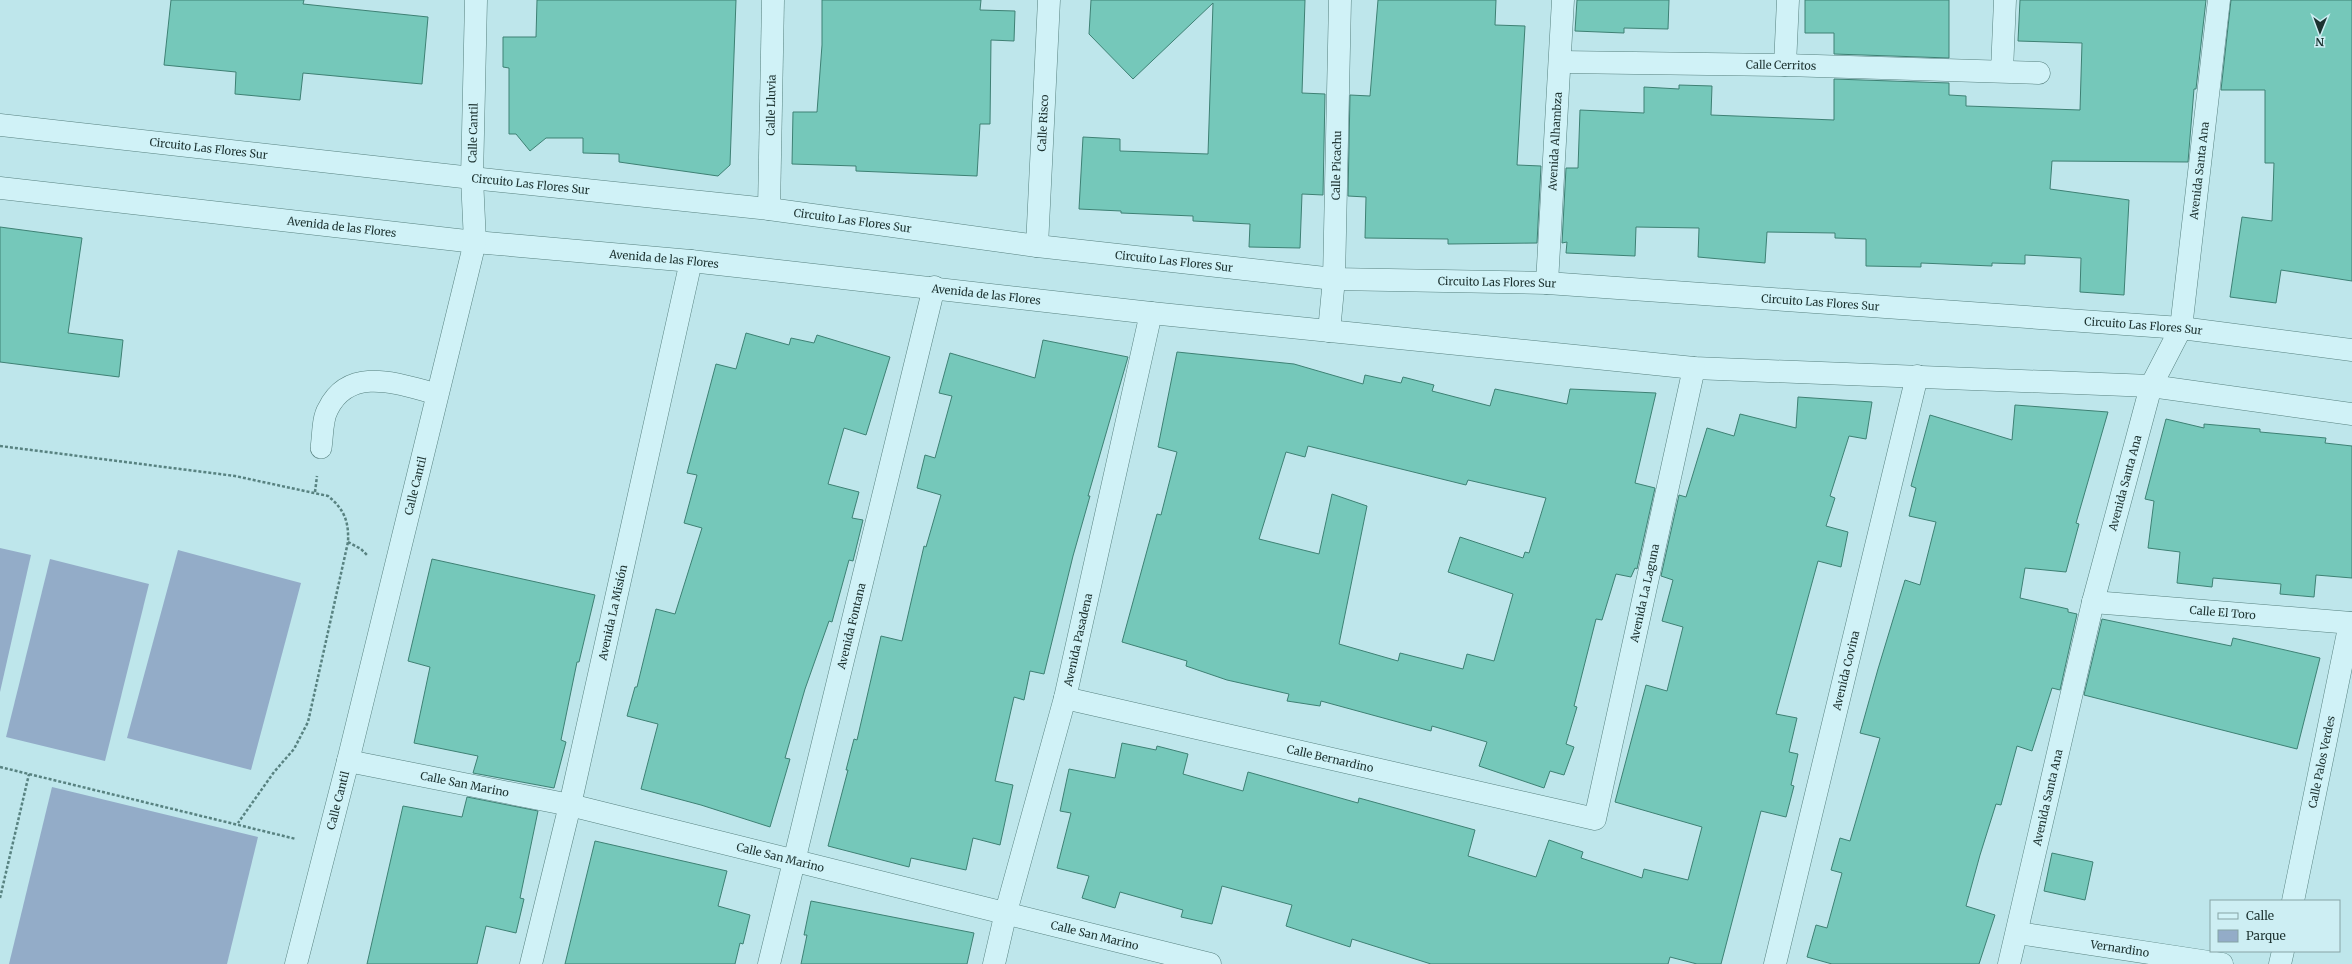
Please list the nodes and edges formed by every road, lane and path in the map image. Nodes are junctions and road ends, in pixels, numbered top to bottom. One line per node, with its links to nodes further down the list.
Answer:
1 (476, 0): 14 (street, Calle Cantil)
2 (773, 0): 16 (street, Calle Lluvia)
3 (1049, 0): 18 (street, Calle Risco)
4 (1340, 0): 20 (street, Calle Picachu)
5 (1563, 0): 9 (street, Avenida Alhambza)
6 (1788, 0): 10 (street)
7 (2005, 0): 11 (street)
8 (2219, 0): 24 (street, Avenida Santa Ana)
9 (1560, 62): 10 (street, Calle Cerritos); 21 (street, Avenida Alhambza)
10 (1785, 65): 11 (street, Calle Cerritos)
11 (2002, 71): 12 (street, Calle Cerritos)
12 (2039, 73)
13 (0, 125): 14 (street, Circuito Las Flores Sur)
14 (472, 178): 16 (street, Circuito Las Flores Sur); 17 (street, Calle Cantil)
15 (0, 188): 17 (street, Avenida de las Flores)
16 (769, 209): 18 (street, Circuito Las Flores Sur)
17 (475, 242): 19 (street, Avenida de las Flores); 30 (street, Calle Cantil)
18 (1037, 246): 20 (street, Circuito Las Flores Sur)
19 (690, 261): 22 (street, Avenida de las Flores); 40 (street, Avenida La Misión)
20 (1334, 279): 21 (street, Circuito Las Flores Sur); 25 (street, Calle Picachu)
21 (1548, 283): 24 (street, Circuito Las Flores Sur)
22 (934, 287): 23 (street, Avenida de las Flores); 44 (street, Avenida Fontana)
23 (1151, 313): 25 (street, Avenida de las Flores); 36 (street, Avenida Pasadena)
24 (2181, 328): 26 (street, Circuito Las Flores Sur); 29 (street, Avenida Santa Ana)
25 (1329, 331): 27 (street)
26 (2352, 350)
27 (1694, 368): 28 (street); 41 (street, Avenida La Laguna)
28 (1917, 376): 29 (street); 55 (street, Avenida Covina)
29 (2151, 386): 31 (street); 34 (street, Avenida Santa Ana)
30 (437, 394): 33 (lane); 37 (street, Calle Cantil)
31 (2352, 414)
32 (0, 446): 42 (path)
33 (321, 448)
34 (2093, 602): 35 (street, Calle El Toro); 48 (street, Avenida Santa Ana)
35 (2351, 623): 46 (street, Calle Palos Verdes)
36 (1064, 698): 41 (street, Calle Bernardino); 47 (street, Avenida Pasadena)
37 (348, 761): 40 (street, Calle San Marino); 43 (street, Calle Cantil)
38 (0, 767): 39 (path)
39 (29, 774): 42 (path); 45 (path)
40 (570, 805): 44 (street, Calle San Marino); 51 (street, Avenida La Misión)
41 (1595, 818)
42 (238, 823): 43 (path)
43 (326, 847): 50 (street, Calle Cantil)
44 (795, 862): 47 (street, Calle San Marino); 52 (street, Avenida Fontana)
45 (0, 898)
46 (2293, 900)
47 (1006, 912): 53 (street, Avenida Pasadena); 54 (street, Calle San Marino)
48 (2018, 932): 56 (street, Avenida Santa Ana); 57 (street, Vernardino)
49 (2283, 952): 58 (street)
50 (296, 964)
51 (531, 964)
52 (769, 964)
53 (994, 964)
54 (1210, 964)
55 (1775, 964)
56 (2009, 964)
57 (2222, 964)
58 (2280, 964)

